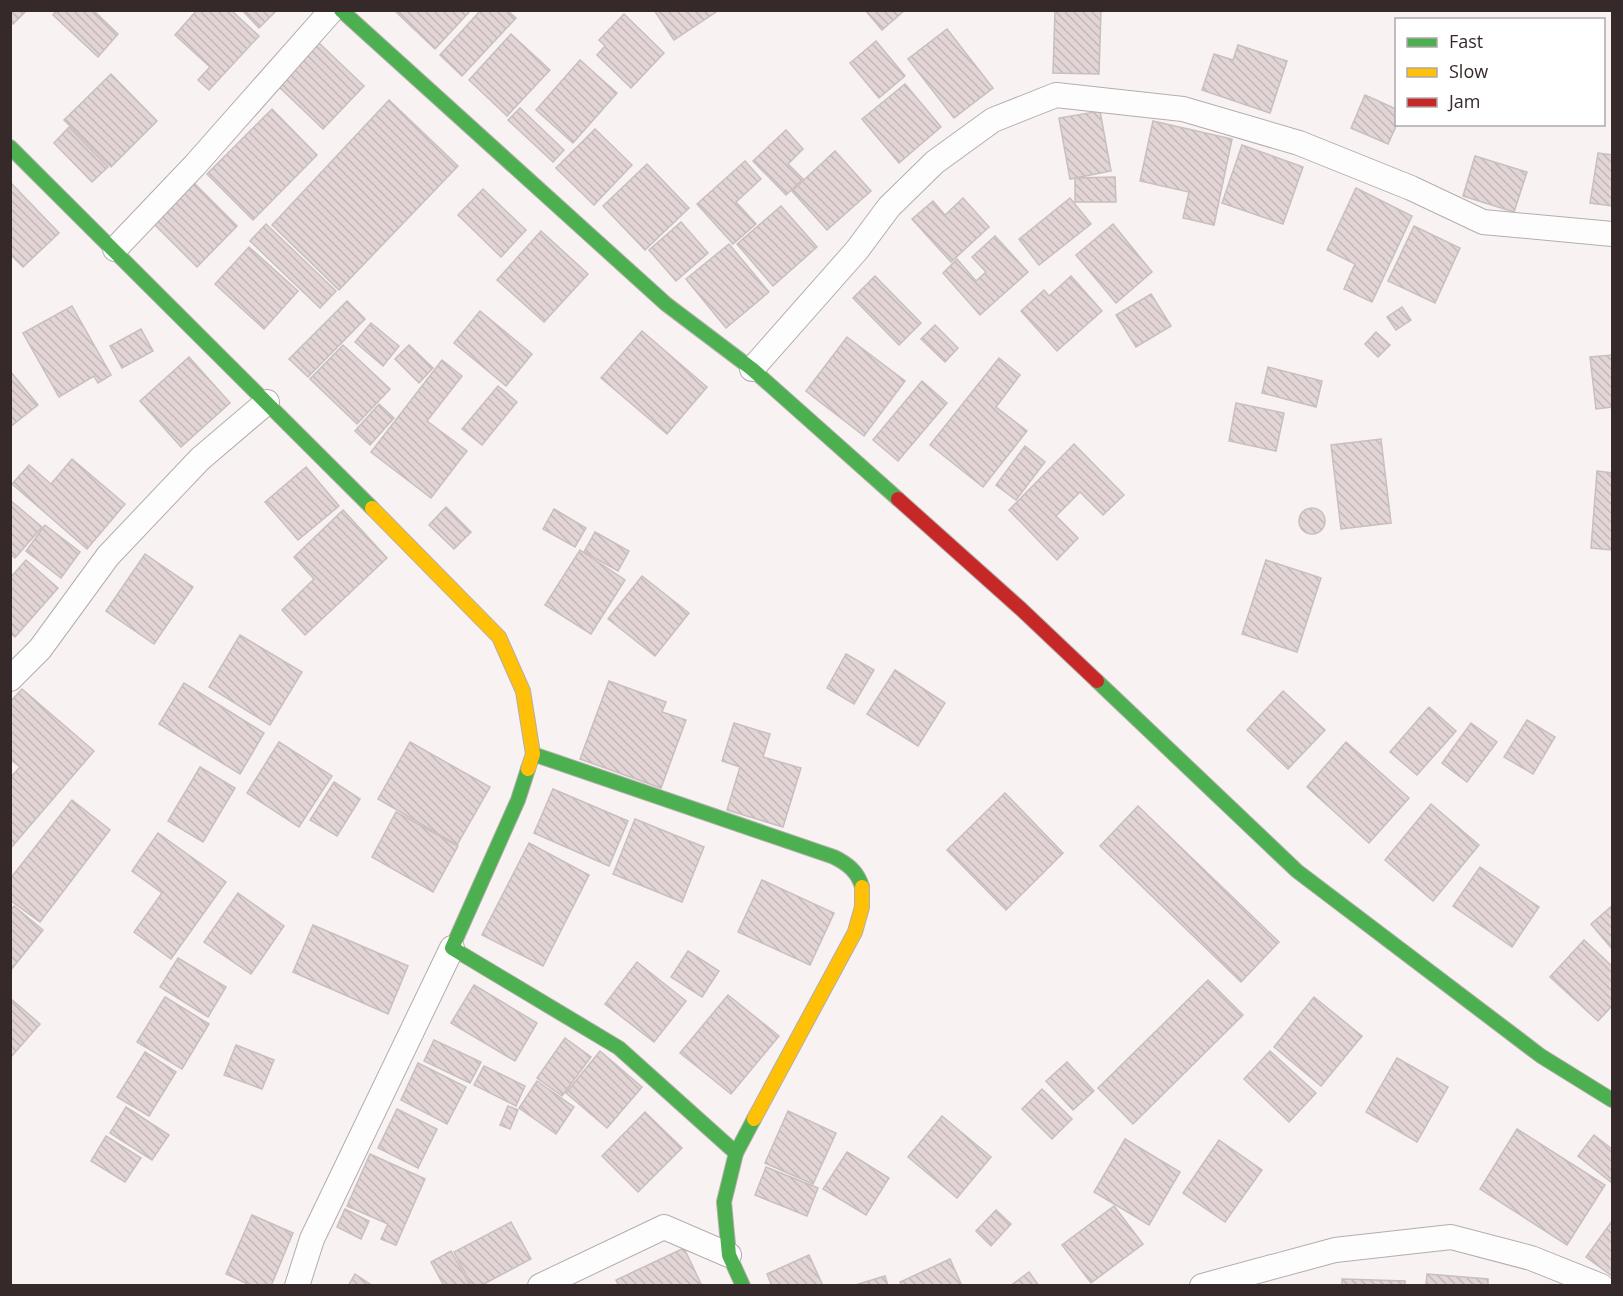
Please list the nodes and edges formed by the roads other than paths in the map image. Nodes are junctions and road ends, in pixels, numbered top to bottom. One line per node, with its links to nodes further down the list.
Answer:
1 (332, 10): 5 (street)
2 (341, 10): 6 (street)
3 (10, 147): 5 (street)
4 (1612, 234): 6 (street)
5 (115, 249): 7 (street)
6 (752, 369): 11 (street)
7 (267, 402): 8 (street); 9 (street)
8 (10, 679)
9 (533, 754): 10 (street); 12 (street)
10 (452, 948): 12 (street); 14 (street)
11 (1612, 1100)
12 (736, 1153): 13 (street)
13 (729, 1255): 15 (street); 16 (street)
14 (297, 1286)
15 (540, 1286)
16 (743, 1286)
17 (1202, 1286): 18 (street)
18 (1601, 1286)

